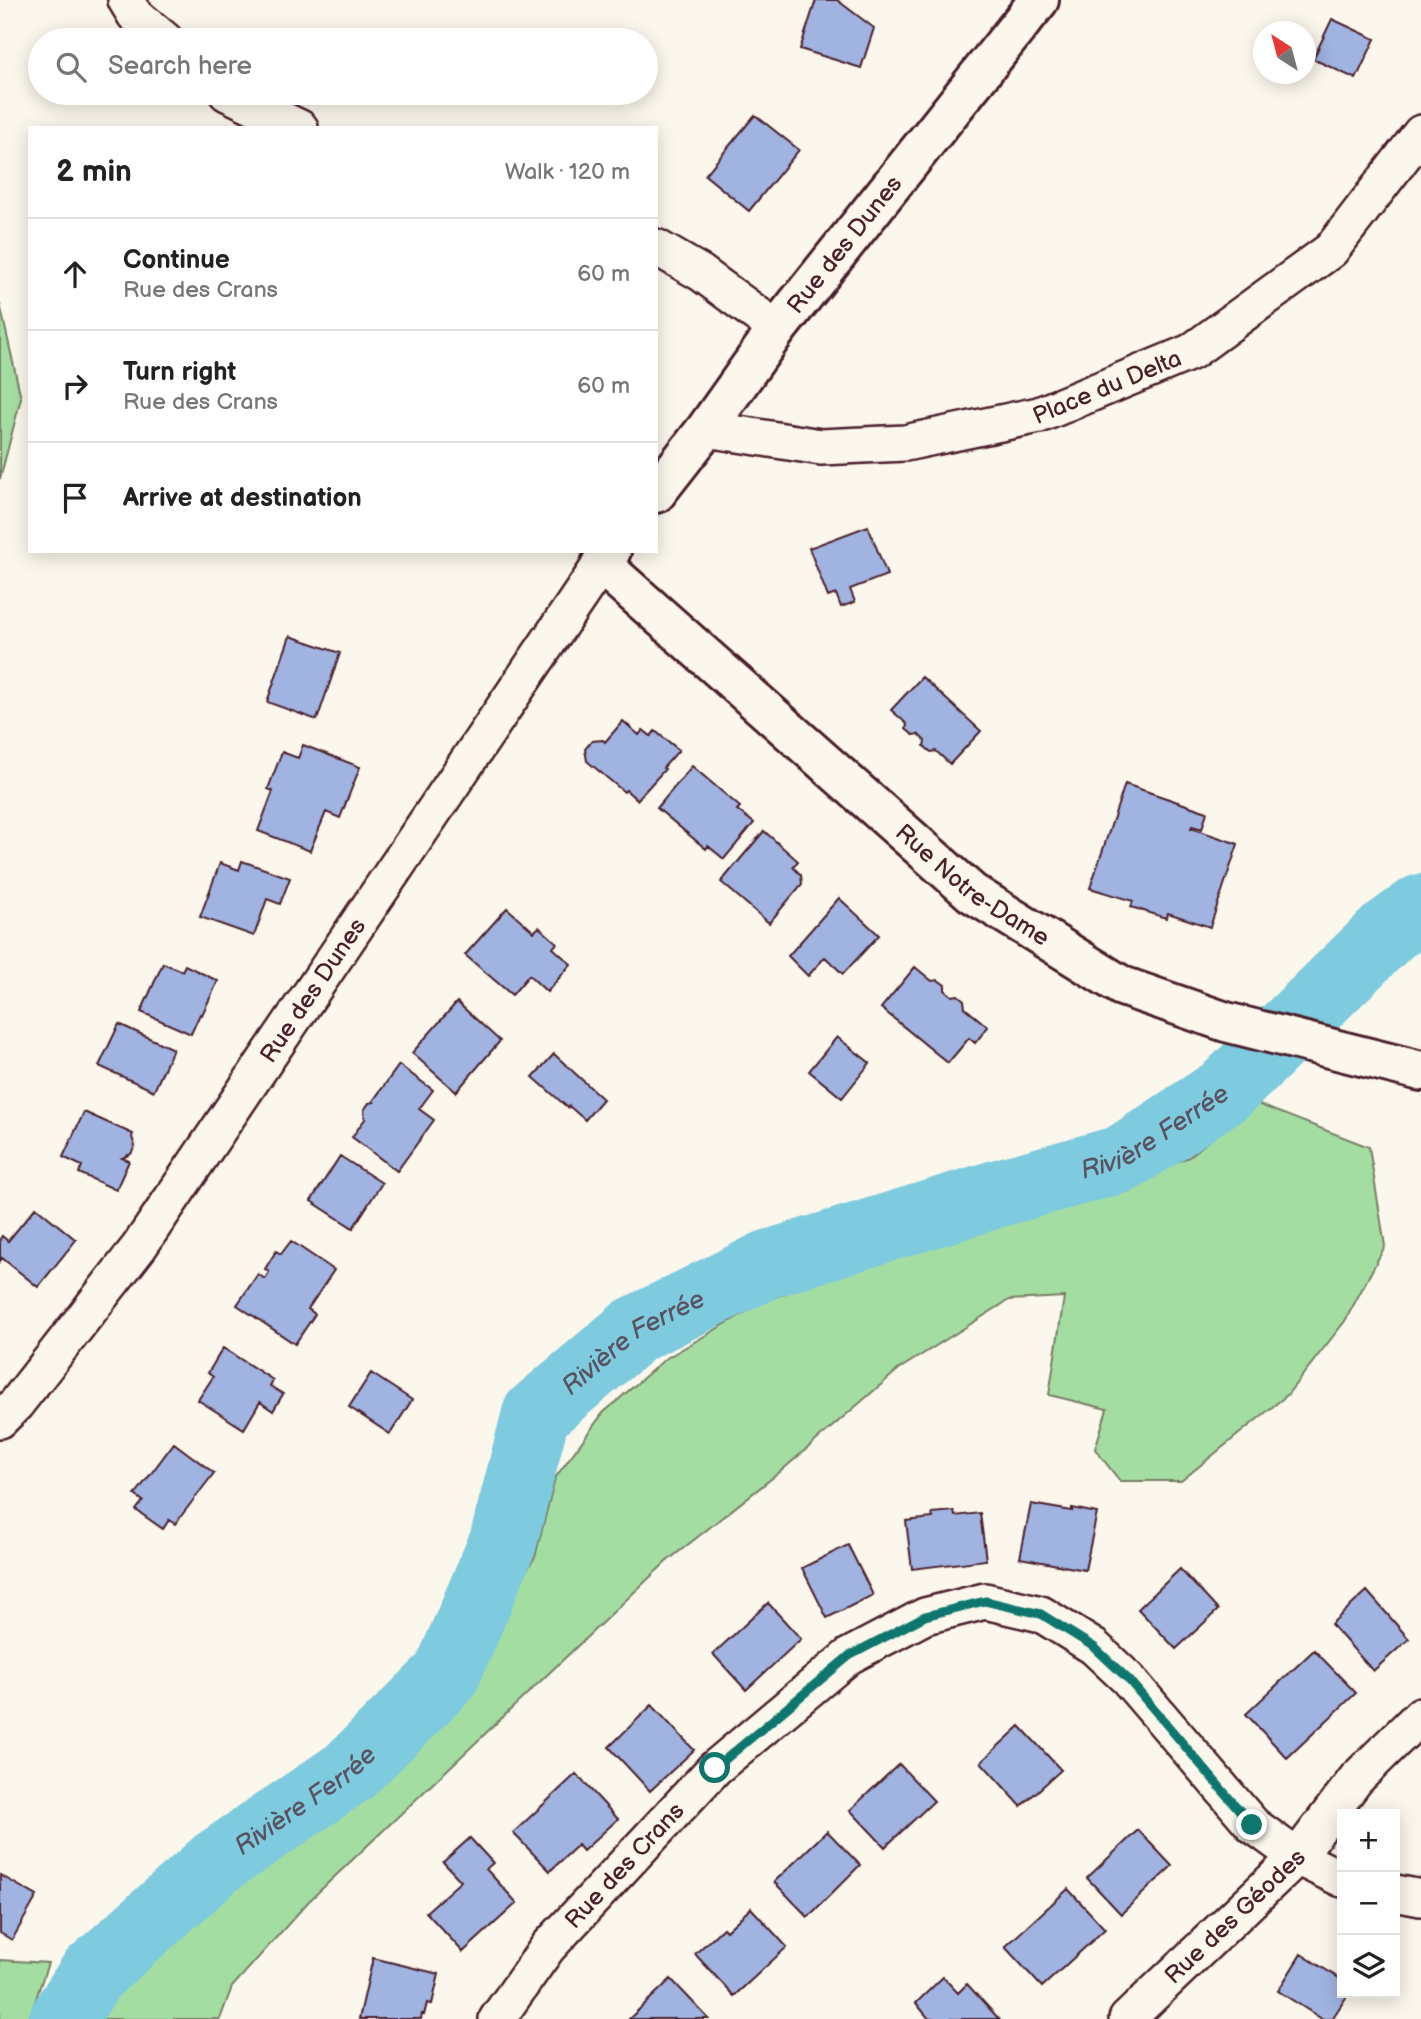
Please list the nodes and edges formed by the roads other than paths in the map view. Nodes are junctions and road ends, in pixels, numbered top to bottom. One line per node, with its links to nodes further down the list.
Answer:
1 (127, 0): 3 (street)
2 (1039, 0): 8 (street, Rue des Dunes)
3 (150, 28)
4 (252, 105): 5 (street)
5 (296, 126)
6 (1421, 133): 9 (street, Place du Delta)
7 (658, 248): 8 (street)
8 (777, 329): 9 (street, Rue des Dunes)
9 (706, 429): 10 (street, Rue des Dunes)
10 (658, 490)
11 (606, 558): 12 (street, Rue Notre-Dame); 13 (street, Rue des Dunes)
12 (1421, 1071)
13 (0, 1420)
14 (1421, 1715): 15 (street, Rue des Géodes)
15 (1297, 1857): 16 (street, Rue des Crans); 19 (street, Rue des Crans); 20 (street, Rue des Géodes)
16 (1337, 1877)
17 (1400, 1894): 18 (street)
18 (1421, 1898)
19 (497, 2019)
20 (1127, 2019)

